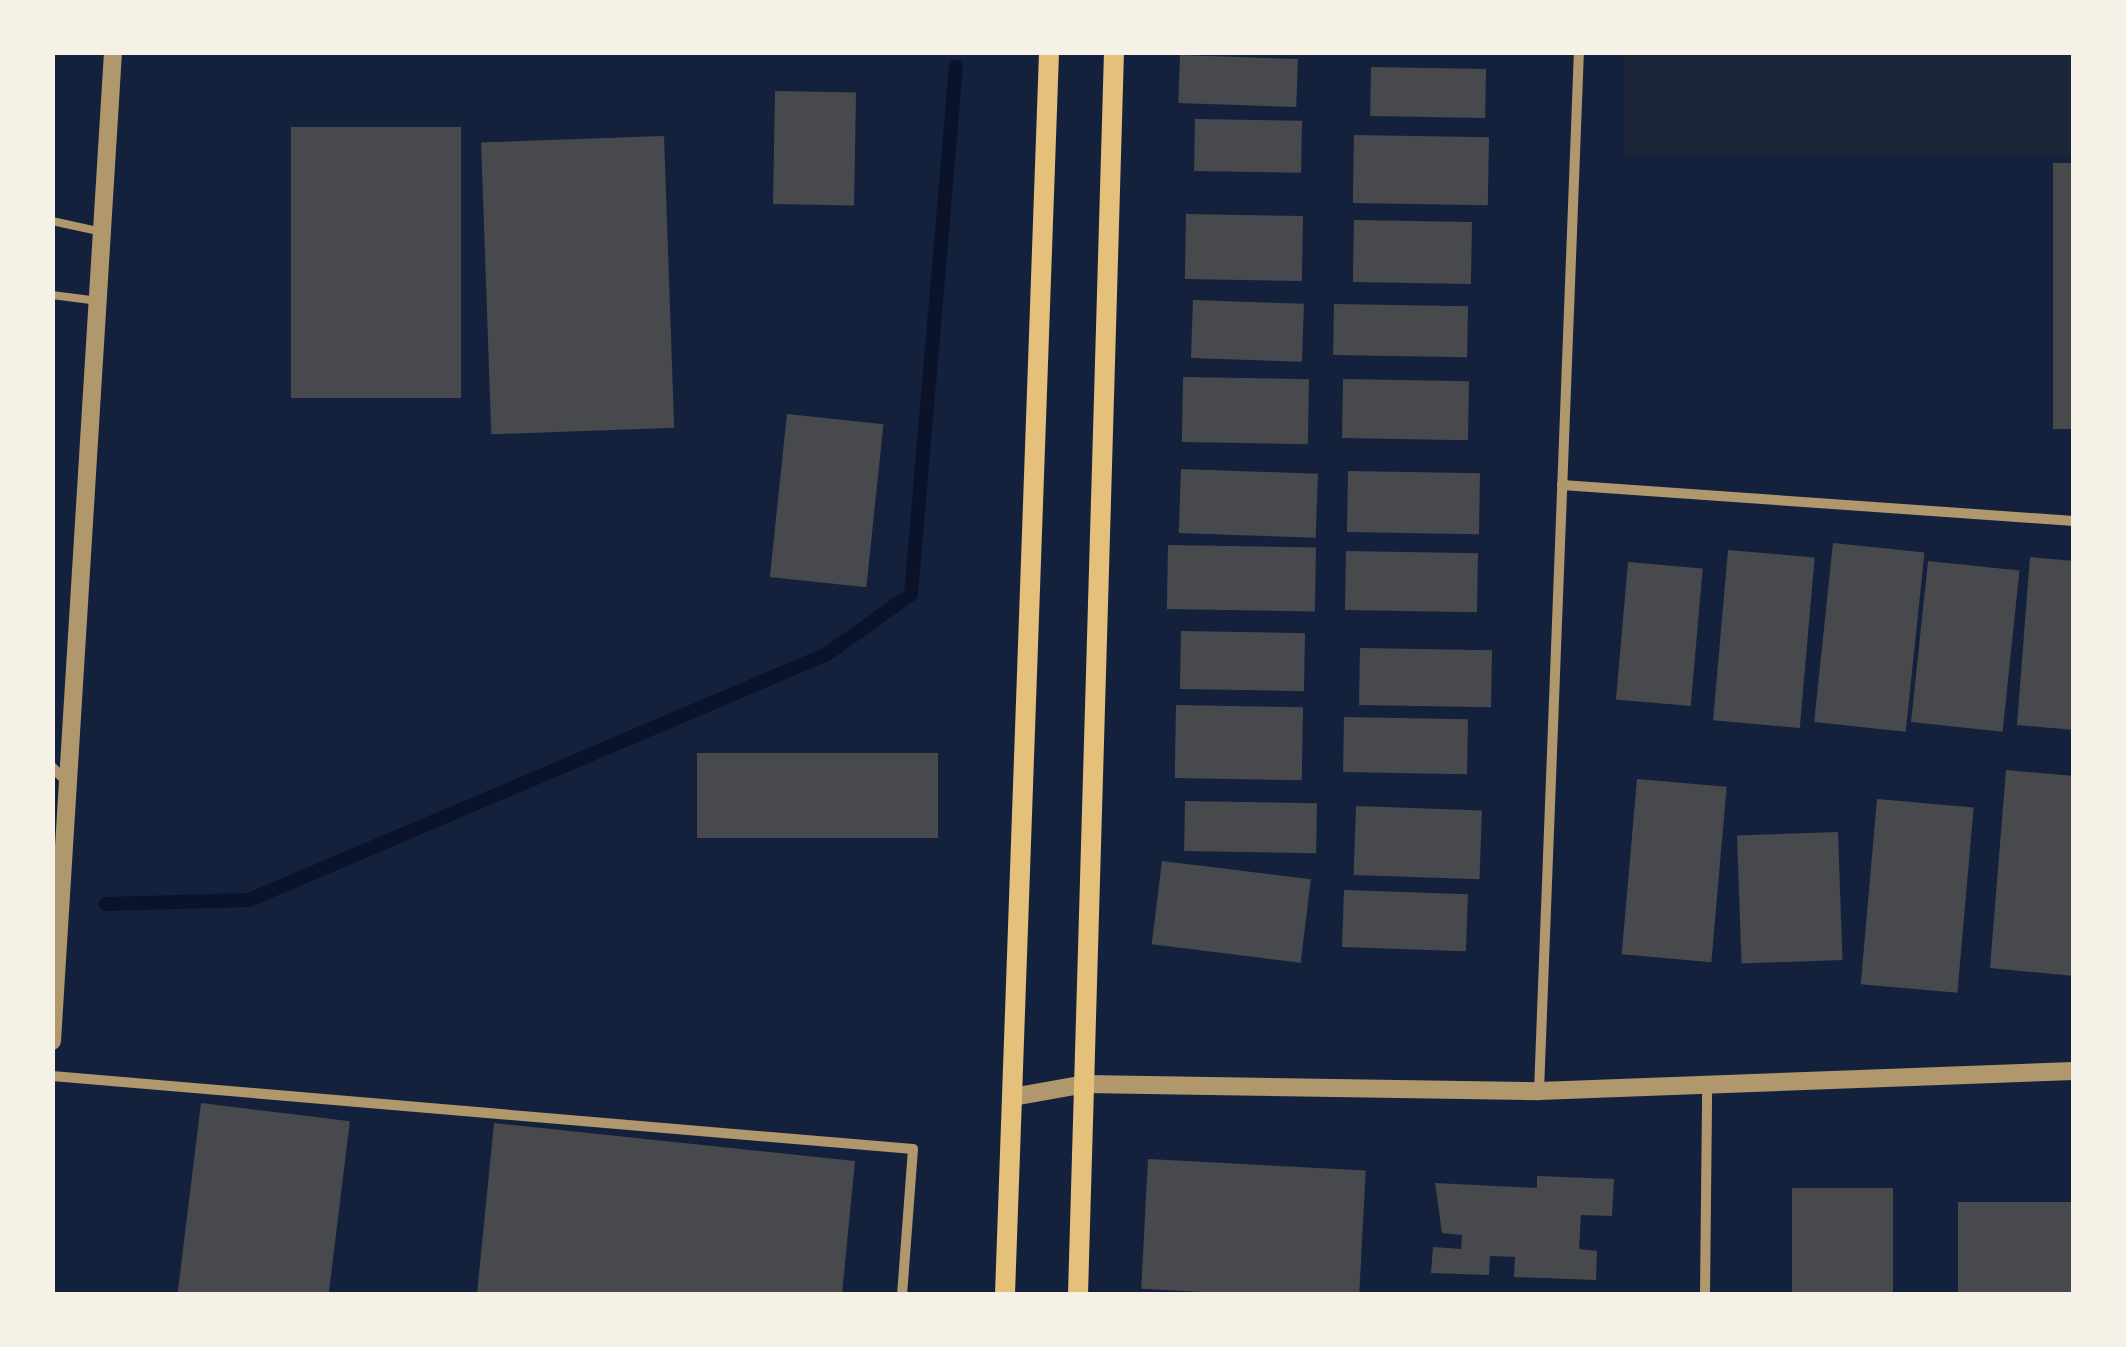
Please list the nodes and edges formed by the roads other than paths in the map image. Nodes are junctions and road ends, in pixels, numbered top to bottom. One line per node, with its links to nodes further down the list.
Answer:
1 (113, 52): 6 (street)
2 (1049, 52): 20 (main road)
3 (1114, 52): 17 (main road)
4 (1579, 52): 9 (street)
5 (52, 222): 6 (lane)
6 (103, 232): 8 (street)
7 (52, 295): 8 (lane)
8 (99, 301): 12 (street)
9 (1562, 486): 10 (street); 19 (street)
10 (2074, 522)
11 (52, 767): 12 (street)
12 (72, 788): 13 (street)
13 (60, 851): 14 (street)
14 (52, 1041)
15 (2074, 1071): 18 (street)
16 (52, 1076): 21 (street)
17 (1085, 1084): 19 (street); 20 (street); 23 (main road)
18 (1707, 1088): 19 (street); 24 (street)
19 (1538, 1091)
20 (1012, 1097): 22 (main road)
21 (902, 1294)
22 (1005, 1294)
23 (1078, 1294)
24 (1705, 1294)

